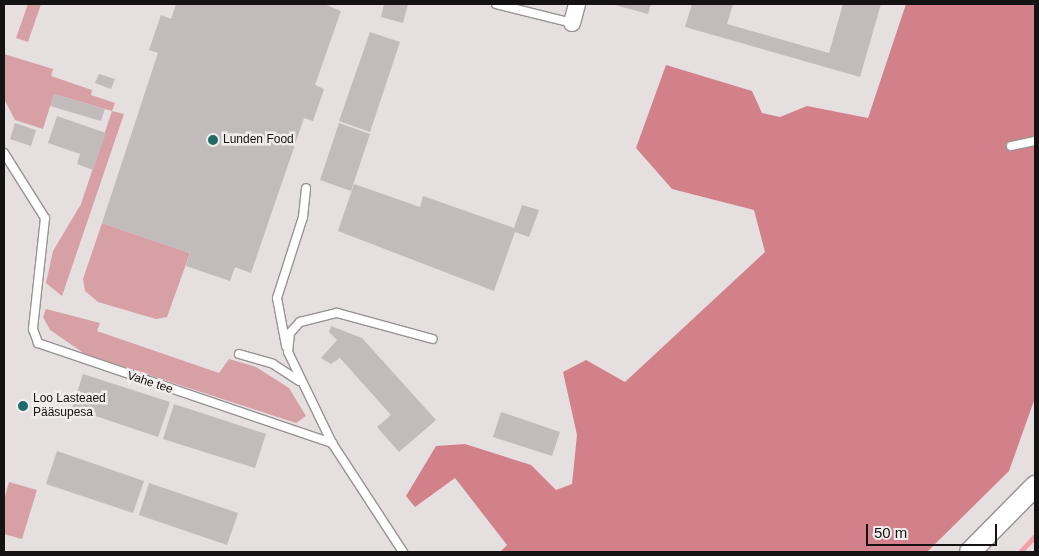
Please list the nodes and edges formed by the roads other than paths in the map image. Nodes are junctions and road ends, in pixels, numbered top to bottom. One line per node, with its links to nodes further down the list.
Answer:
1 (496, 4): 3 (lane)
2 (577, 4): 3 (street)
3 (572, 22)
4 (1035, 141): 5 (lane)
5 (1011, 146)
6 (4, 153): 12 (lane, Vahe tee)
7 (306, 188): 9 (lane)
8 (433, 339): 9 (lane)
9 (288, 352): 11 (lane)
10 (239, 354): 11 (lane)
11 (299, 381): 12 (lane)
12 (332, 443): 14 (lane)
13 (1035, 486): 15 (street)
14 (403, 552)
15 (970, 552)

